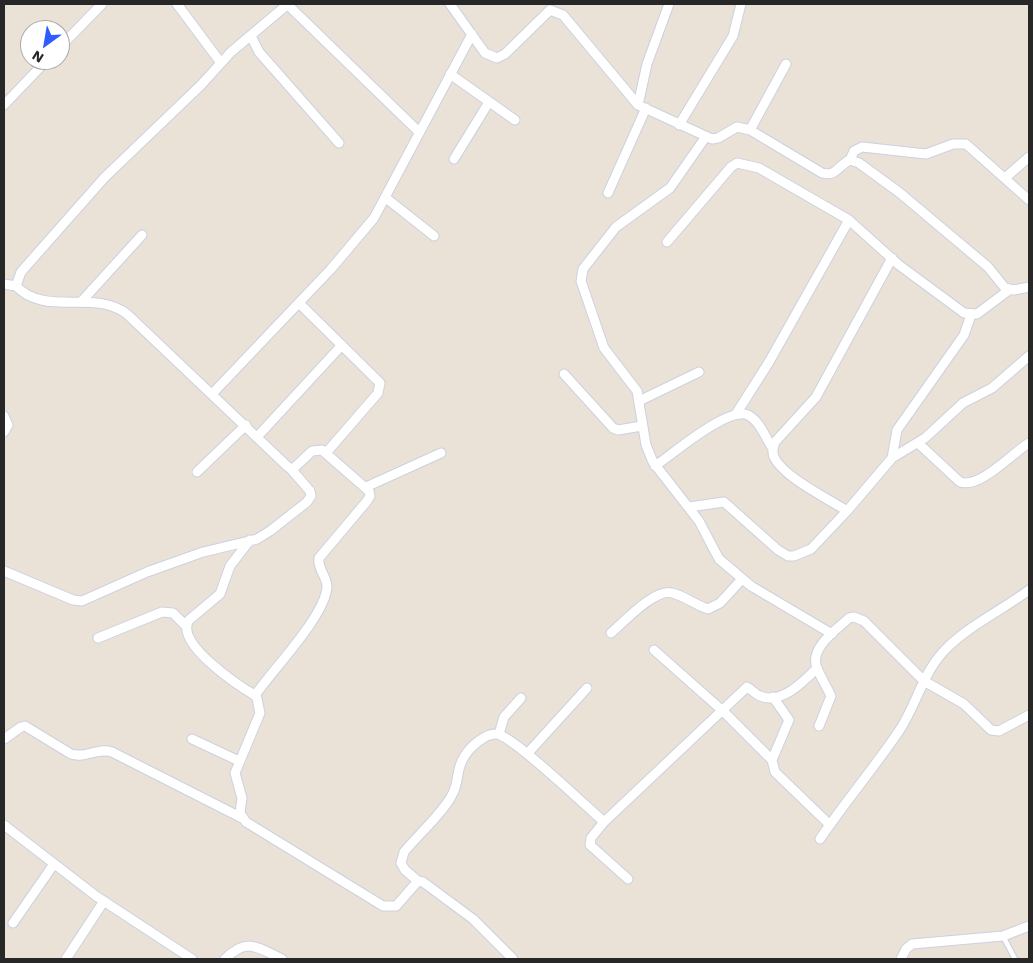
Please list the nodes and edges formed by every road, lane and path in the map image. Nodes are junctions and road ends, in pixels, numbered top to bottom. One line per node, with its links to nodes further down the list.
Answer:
1 (102, 4): 10 (street)
2 (177, 4): 11 (street)
3 (288, 4): 9 (street); 21 (street)
4 (669, 4): 17 (street)
5 (741, 4): 19 (street)
6 (454, 5): 8 (street)
7 (553, 7): 8 (street); 17 (street)
8 (472, 34): 14 (street)
9 (251, 36): 11 (street); 23 (street)
10 (70, 37)
11 (220, 64): 37 (street)
12 (786, 64): 20 (street)
13 (37, 70): 16 (street)
14 (450, 74): 15 (street); 21 (street)
15 (489, 102): 18 (street); 25 (street)
16 (4, 105)
17 (642, 106): 19 (street); 28 (street)
18 (515, 120)
19 (679, 125): 22 (street)
20 (750, 130): 22 (street); 26 (street)
21 (419, 132): 29 (street)
22 (705, 138): 48 (street)
23 (338, 143)
24 (1029, 157): 27 (street)
25 (454, 160)
26 (850, 160): 27 (street); 39 (street)
27 (1005, 178): 30 (street)
28 (608, 193)
29 (386, 198): 33 (street); 41 (street)
30 (1029, 200)
31 (850, 220): 34 (street); 35 (street); 49 (street)
32 (142, 235): 40 (street)
33 (434, 236)
34 (667, 242)
35 (892, 258): 42 (street); 57 (street)
36 (4, 284): 37 (street)
37 (16, 286): 40 (street)
38 (1029, 286): 39 (street)
39 (1009, 290): 42 (street)
40 (80, 302): 47 (street)
41 (299, 303): 43 (street); 47 (street)
42 (971, 315): 60 (street)
43 (342, 345): 54 (street); 58 (street)
44 (1029, 356): 55 (street)
45 (699, 372): 48 (street)
46 (564, 374): 52 (street)
47 (212, 394): 51 (street)
48 (639, 401): 52 (street)
49 (736, 414): 57 (street); 61 (street)
50 (4, 416): 53 (street)
51 (246, 426): 54 (street); 63 (street)
52 (642, 426): 61 (street)
53 (4, 432)
54 (257, 437): 62 (street)
55 (918, 443): 56 (street); 60 (street)
56 (1029, 443)
57 (773, 449): 66 (street)
58 (326, 453): 62 (street); 64 (street)
59 (442, 453): 64 (street)
60 (892, 458): 66 (street)
61 (656, 466): 65 (street)
62 (291, 469): 67 (street)
63 (197, 472)
64 (366, 487): 81 (street)
65 (689, 507): 66 (street); 69 (street)
66 (847, 511)
67 (250, 540): 68 (street); 71 (street)
68 (4, 571)
69 (742, 579): 72 (street); 73 (street)
70 (1028, 594): 77 (street)
71 (186, 626): 74 (street); 81 (street)
72 (611, 633)
73 (832, 634): 76 (street); 77 (street)
74 (98, 638)
75 (654, 650): 82 (street)
76 (817, 668): 79 (street); 84 (street)
77 (924, 681): 83 (street); 94 (street)
78 (587, 688): 88 (street)
79 (773, 697): 82 (street); 90 (street)
80 (521, 698): 85 (street)
81 (257, 702): 89 (street)
82 (722, 711): 90 (street); 92 (street)
83 (1029, 715)
84 (819, 726)
85 (499, 734): 88 (street); 98 (street)
86 (192, 739): 89 (street)
87 (4, 740): 91 (street)
88 (527, 754): 92 (street)
89 (239, 760): 91 (street)
90 (772, 760): 94 (street)
91 (242, 818): 98 (street)
92 (604, 822): 97 (street)
93 (4, 825): 96 (street)
94 (830, 825): 95 (street)
95 (820, 839)
96 (54, 864): 99 (street); 100 (street)
97 (628, 879)
98 (418, 881): 107 (street)
99 (104, 901): 103 (street); 104 (street)
100 (13, 923)
101 (1029, 926): 102 (street)
102 (1003, 936): 108 (street); 109 (lane)
103 (66, 959)
104 (192, 959)
105 (225, 959): 106 (street)
106 (282, 959)
107 (512, 959)
108 (901, 959)
109 (1015, 959)

